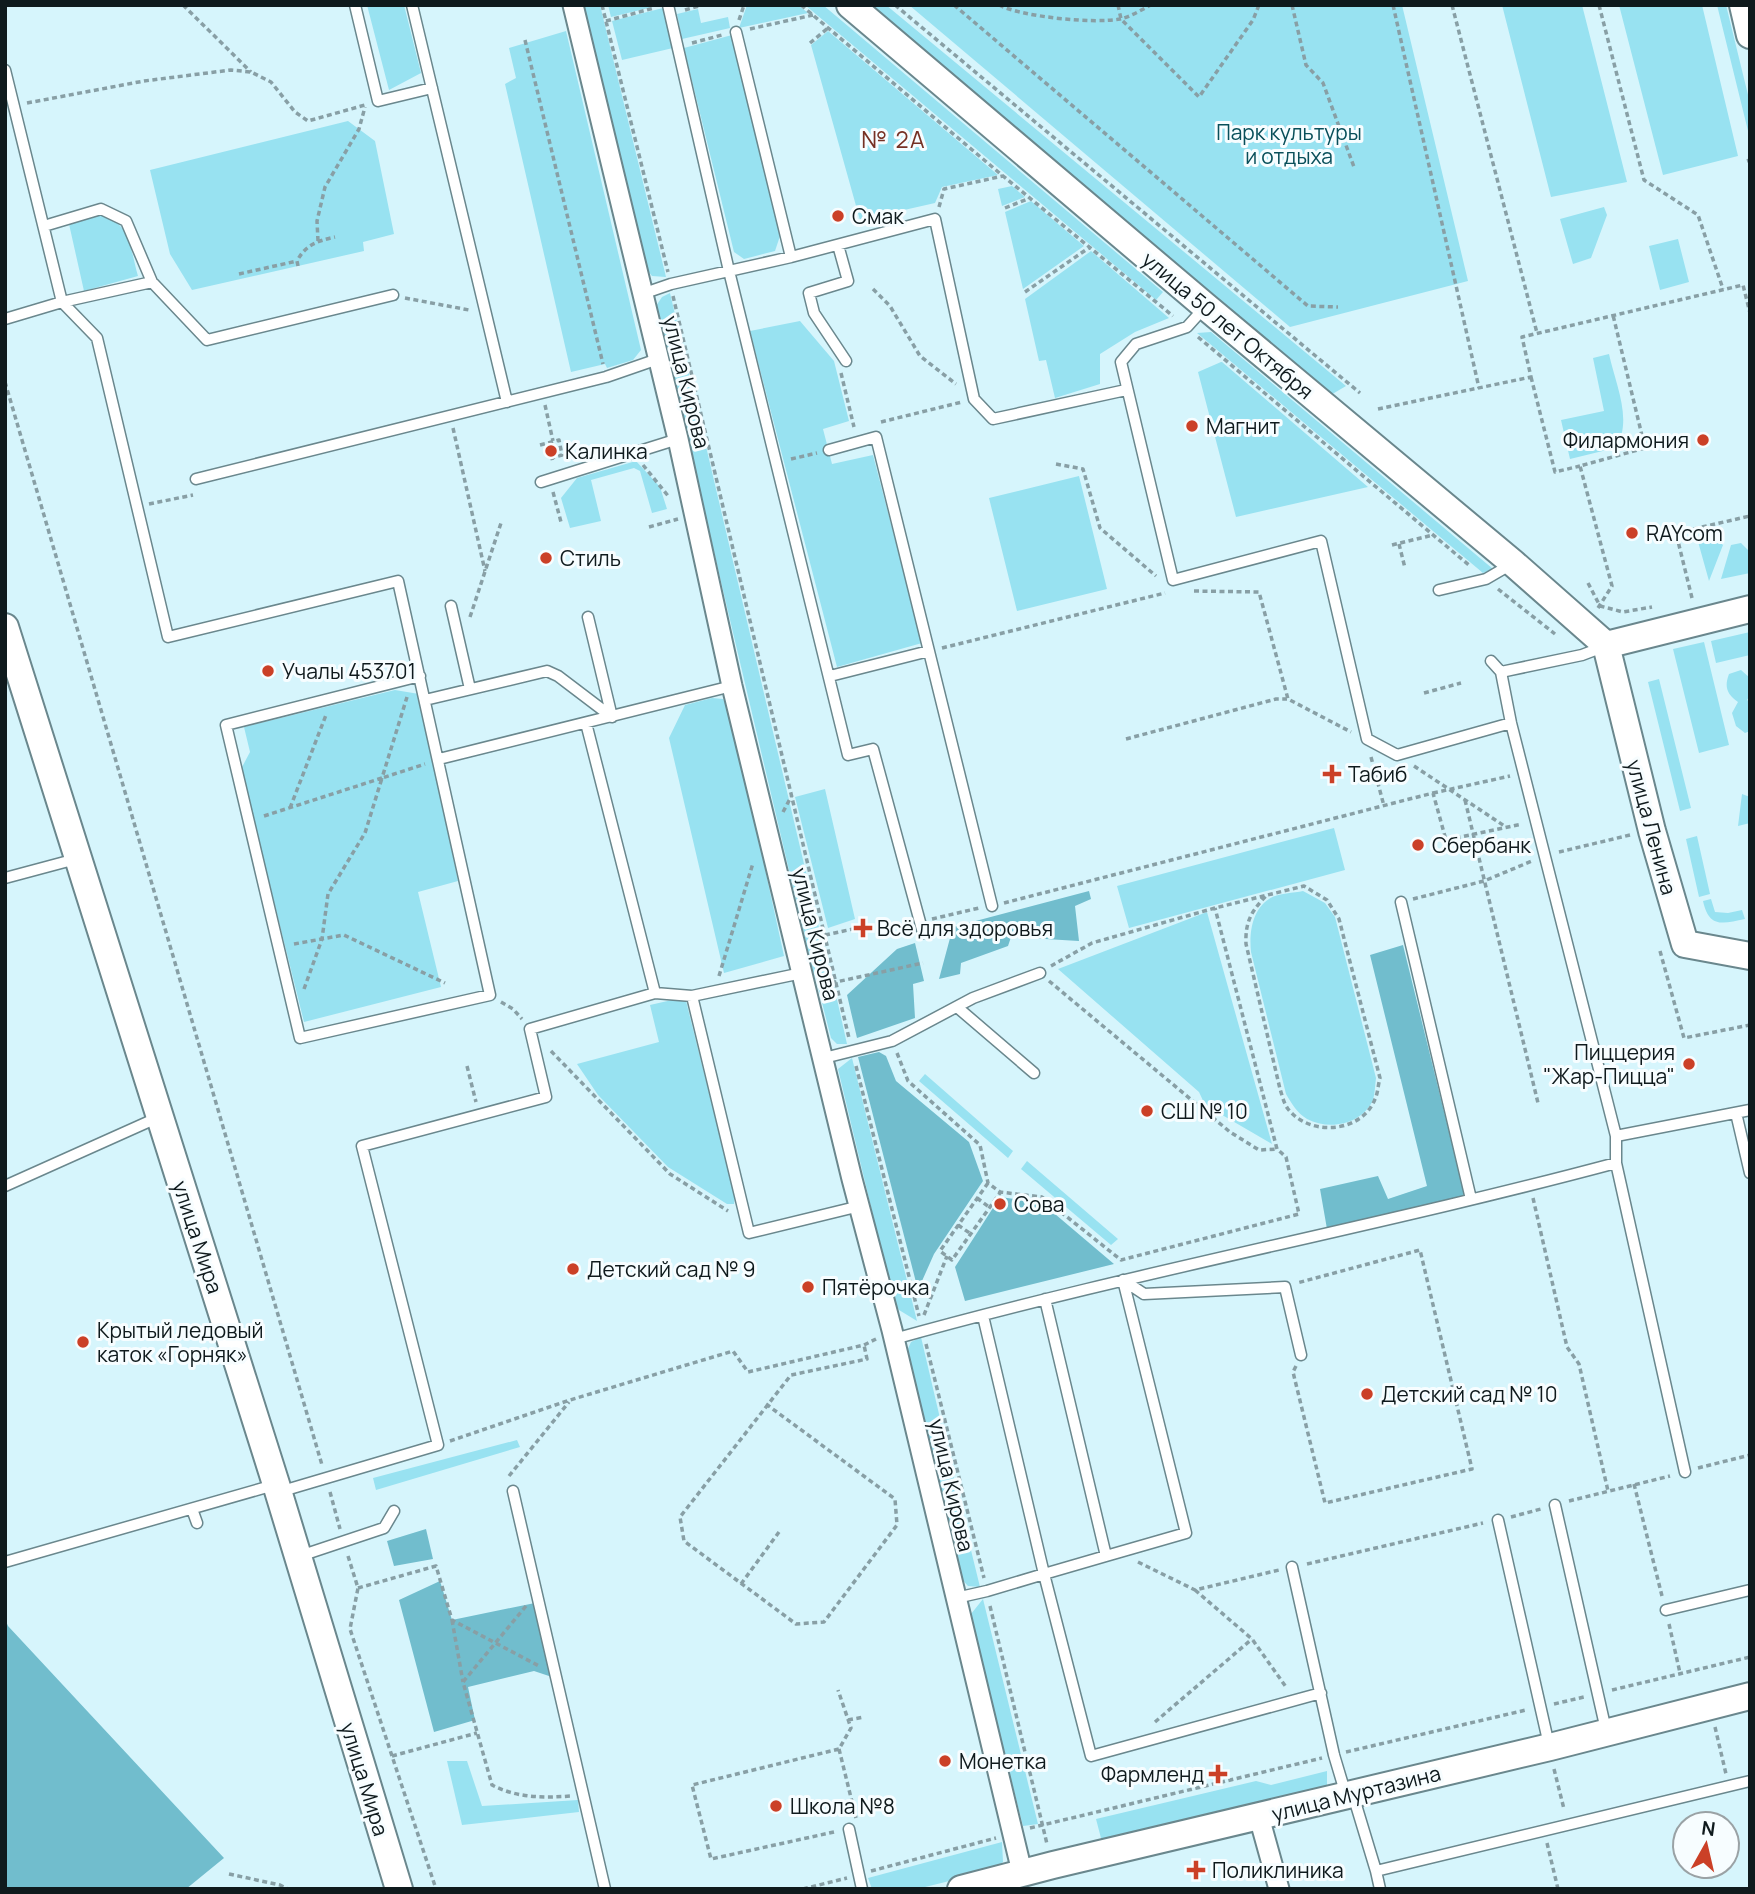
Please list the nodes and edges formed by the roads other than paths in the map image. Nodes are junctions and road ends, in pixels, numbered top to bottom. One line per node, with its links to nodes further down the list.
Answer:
1 (355, 5): 10 (lane)
2 (412, 5): 10 (lane)
3 (573, 5): 16 (street, улица Кирова)
4 (668, 5): 14 (lane)
5 (850, 5): 19 (street, улица 50 лет Октября)
6 (1743, 5): 8 (street)
7 (736, 32): 13 (lane)
8 (1750, 35)
9 (5, 70): 11 (lane)
10 (432, 88): 24 (lane)
11 (44, 226): 15 (lane); 18 (lane)
12 (838, 245): 13 (lane); 22 (lane); 23 (lane)
13 (791, 257): 14 (lane)
14 (729, 271): 16 (lane); 39 (lane)
15 (152, 282): 17 (lane); 18 (lane)
16 (642, 294): 21 (street, улица Кирова)
17 (393, 295)
18 (62, 302): 20 (lane); 40 (lane)
19 (1205, 306): 23 (lane); 29 (street, улица 50 лет Октября)
20 (5, 319)
21 (658, 359): 24 (lane); 25 (street, улица Кирова)
22 (846, 361)
23 (1126, 390): 46 (lane)
24 (507, 402): 27 (lane)
25 (678, 439): 28 (lane); 41 (street, улица Кирова)
26 (829, 450): 36 (lane)
27 (196, 479)
28 (550, 480)
29 (1513, 563): 30 (lane); 35 (street, улица 50 лет Октября)
30 (1439, 590)
31 (451, 606): 42 (lane)
32 (1750, 609): 35 (street)
33 (588, 617): 44 (lane)
34 (5, 627): 48 (street, улица Мира)
35 (1606, 645): 38 (lane); 53 (street, улица Ленина)
36 (929, 651): 39 (lane); 51 (lane)
37 (1490, 661): 38 (lane)
38 (1501, 672): 46 (lane)
39 (830, 676): 52 (lane)
40 (416, 677): 43 (lane); 47 (lane)
41 (732, 686): 44 (lane); 55 (street, улица Кирова)
42 (470, 689): 43 (lane); 44 (lane)
43 (425, 700): 47 (lane)
44 (612, 716): 45 (lane)
45 (586, 723): 47 (lane); 56 (lane)
46 (1511, 723): 64 (lane)
47 (439, 759)
48 (78, 859): 49 (lane); 63 (street, улица Мира)
49 (5, 878)
50 (1401, 902): 68 (lane)
51 (992, 906)
52 (923, 933)
53 (1750, 956)
54 (1040, 973): 58 (lane)
55 (803, 976): 57 (lane); 59 (street, улица Кирова)
56 (655, 993): 57 (lane); 76 (lane)
57 (692, 996): 69 (lane)
58 (957, 1007): 59 (lane); 60 (lane)
59 (824, 1058): 69 (street, улица Кирова)
60 (1034, 1073)
61 (1750, 1110): 62 (lane)
62 (1736, 1113): 64 (lane); 66 (lane)
63 (160, 1117): 67 (lane); 76 (street, улица Мира)
64 (1616, 1136): 65 (lane)
65 (1616, 1163): 68 (lane); 75 (lane)
66 (1750, 1173)
67 (5, 1186)
68 (1471, 1199): 70 (lane)
69 (860, 1206): 73 (street, улица Кирова)
70 (1123, 1280): 71 (lane); 74 (lane); 84 (lane)
71 (1045, 1299): 72 (lane); 84 (lane)
72 (983, 1316): 73 (lane); 87 (lane)
73 (893, 1334): 89 (street, улица Кирова)
74 (1301, 1355)
75 (1685, 1472)
76 (277, 1488): 79 (lane); 83 (street, улица Мира)
77 (513, 1491): 102 (lane)
78 (1555, 1505): 93 (lane)
79 (192, 1508): 82 (lane); 85 (lane)
80 (394, 1511): 83 (lane)
81 (1498, 1520): 94 (lane)
82 (197, 1523)
83 (298, 1556): 101 (street, улица Мира)
84 (1107, 1556): 87 (lane)
85 (5, 1562)
86 (1292, 1567): 91 (lane)
87 (1044, 1574): 89 (lane); 91 (lane)
88 (1750, 1591): 90 (lane)
89 (956, 1598): 100 (street, улица Кирова)
90 (1666, 1610)
91 (1321, 1693): 96 (lane)
92 (1750, 1696): 93 (street, улица Муртазина)
93 (1607, 1733): 94 (street, улица Муртазина)
94 (1551, 1755): 96 (street, улица Муртазина)
95 (1750, 1782): 99 (lane)
96 (1349, 1794): 97 (street, улица Муртазина); 99 (lane)
97 (1259, 1817): 100 (street, улица Муртазина); 105 (street)
98 (849, 1829): 103 (lane)
99 (1376, 1871): 106 (lane)
100 (1023, 1876): 104 (street, улица Муртазина)
101 (399, 1889)
102 (605, 1889)
103 (862, 1889)
104 (961, 1889)
105 (1279, 1889)
106 (1380, 1889)

